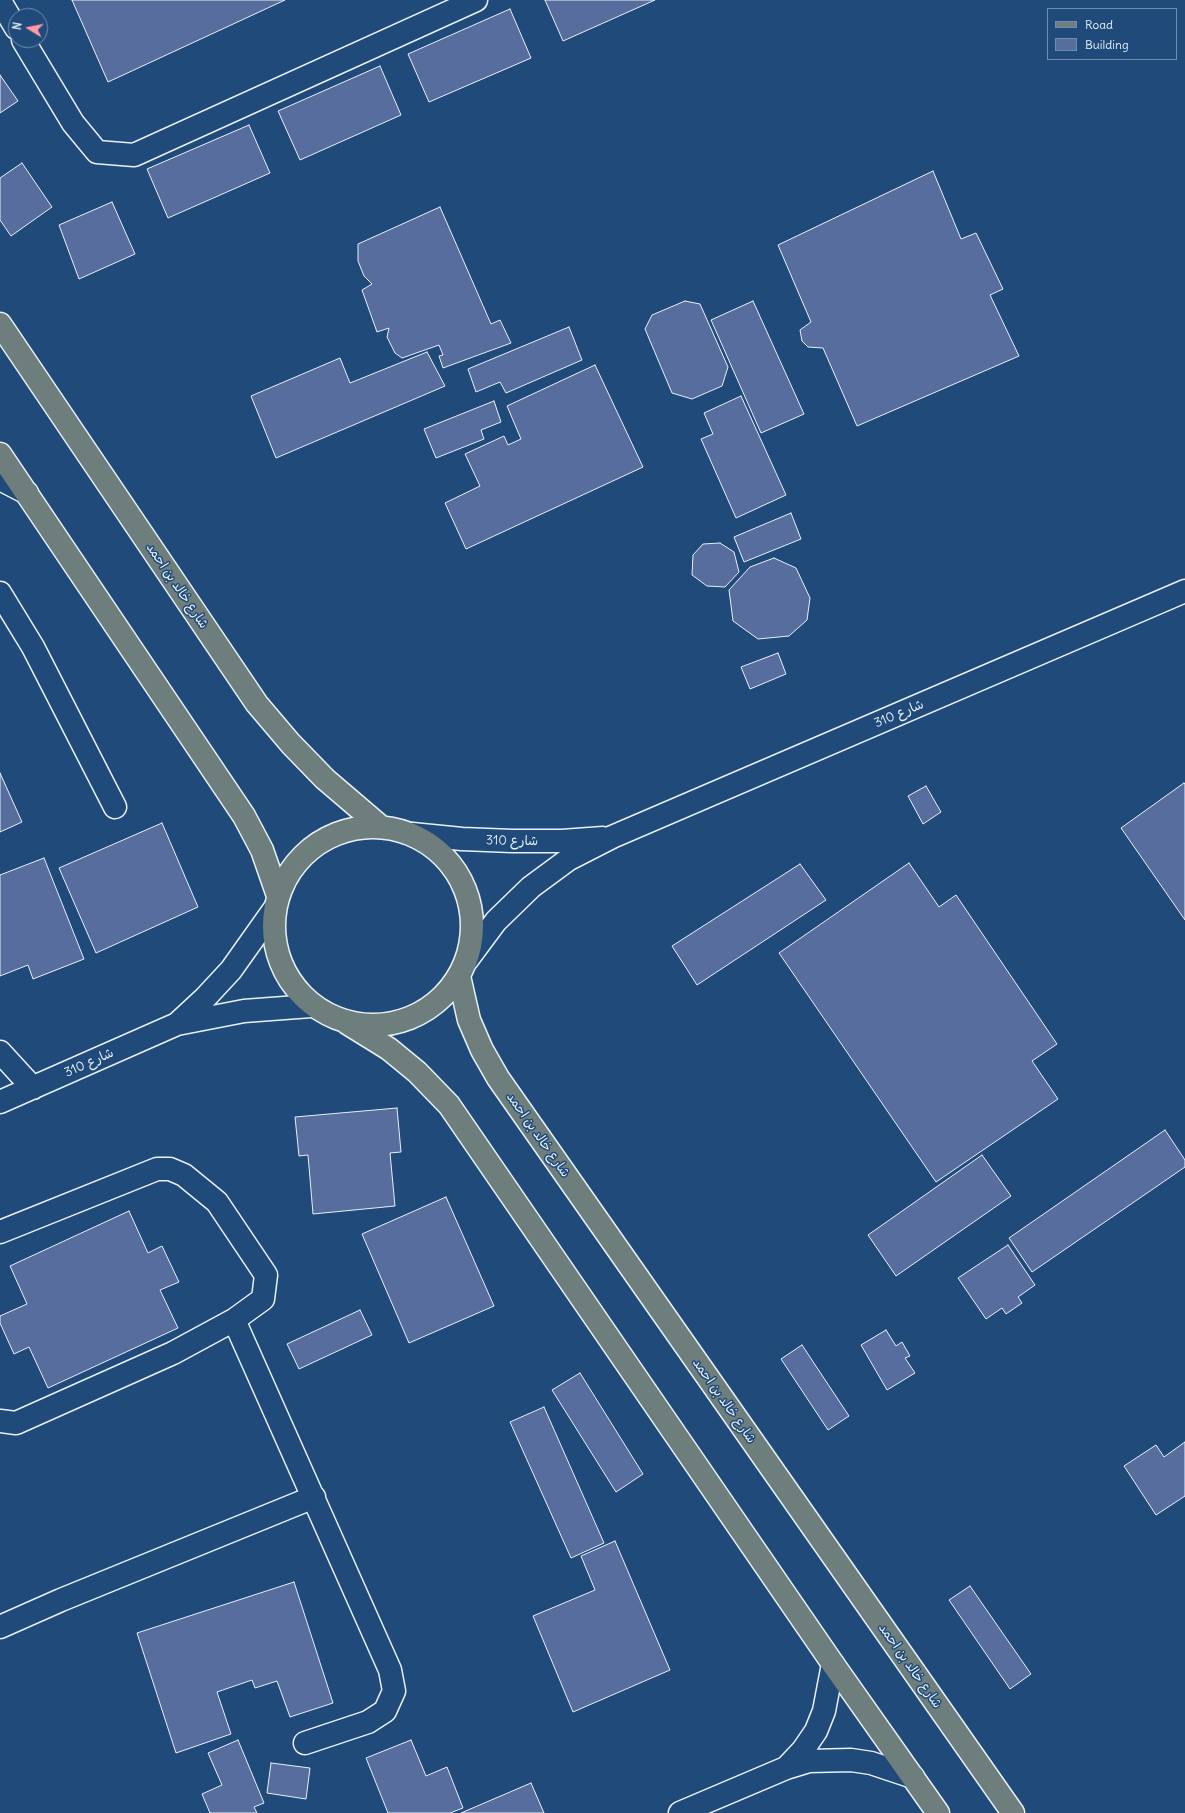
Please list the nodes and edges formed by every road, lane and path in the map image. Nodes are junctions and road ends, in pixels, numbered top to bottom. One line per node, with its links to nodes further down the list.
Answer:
1 (476, 0): 4 (street)
2 (0, 1): 3 (street)
3 (8, 14)
4 (28, 48)
5 (0, 324): 12 (main road, شارع خالد بن احمد)
6 (0, 454): 8 (main road)
7 (0, 479): 8 (street)
8 (27, 493): 15 (main road)
9 (1185, 591): 14 (street, شارع 310)
10 (0, 593): 11 (street)
11 (115, 807)
12 (380, 826): 13 (main road); 15 (main road)
13 (412, 834): 14 (street, شارع 310); 16 (main road)
14 (612, 837): 16 (street, شارع 310)
15 (276, 902): 17 (main road); 19 (street, شارع 310)
16 (463, 968): 18 (main road); 34 (main road, شارع خالد بن احمد)
17 (312, 1006): 18 (main road); 19 (street, شارع 310)
18 (347, 1023): 28 (main road)
19 (177, 1024): 21 (street, شارع 310)
20 (0, 1052): 21 (street)
21 (33, 1088): 22 (street, شارع 310)
22 (0, 1102)
23 (0, 1232): 24 (street)
24 (234, 1320): 25 (street); 26 (street)
25 (0, 1421)
26 (314, 1498): 27 (street); 29 (street)
27 (0, 1627)
28 (833, 1664): 30 (street); 31 (main road)
29 (305, 1743)
30 (786, 1768): 31 (street); 32 (street)
31 (913, 1777): 33 (main road)
32 (680, 1813)
33 (938, 1813)
34 (1013, 1813)

